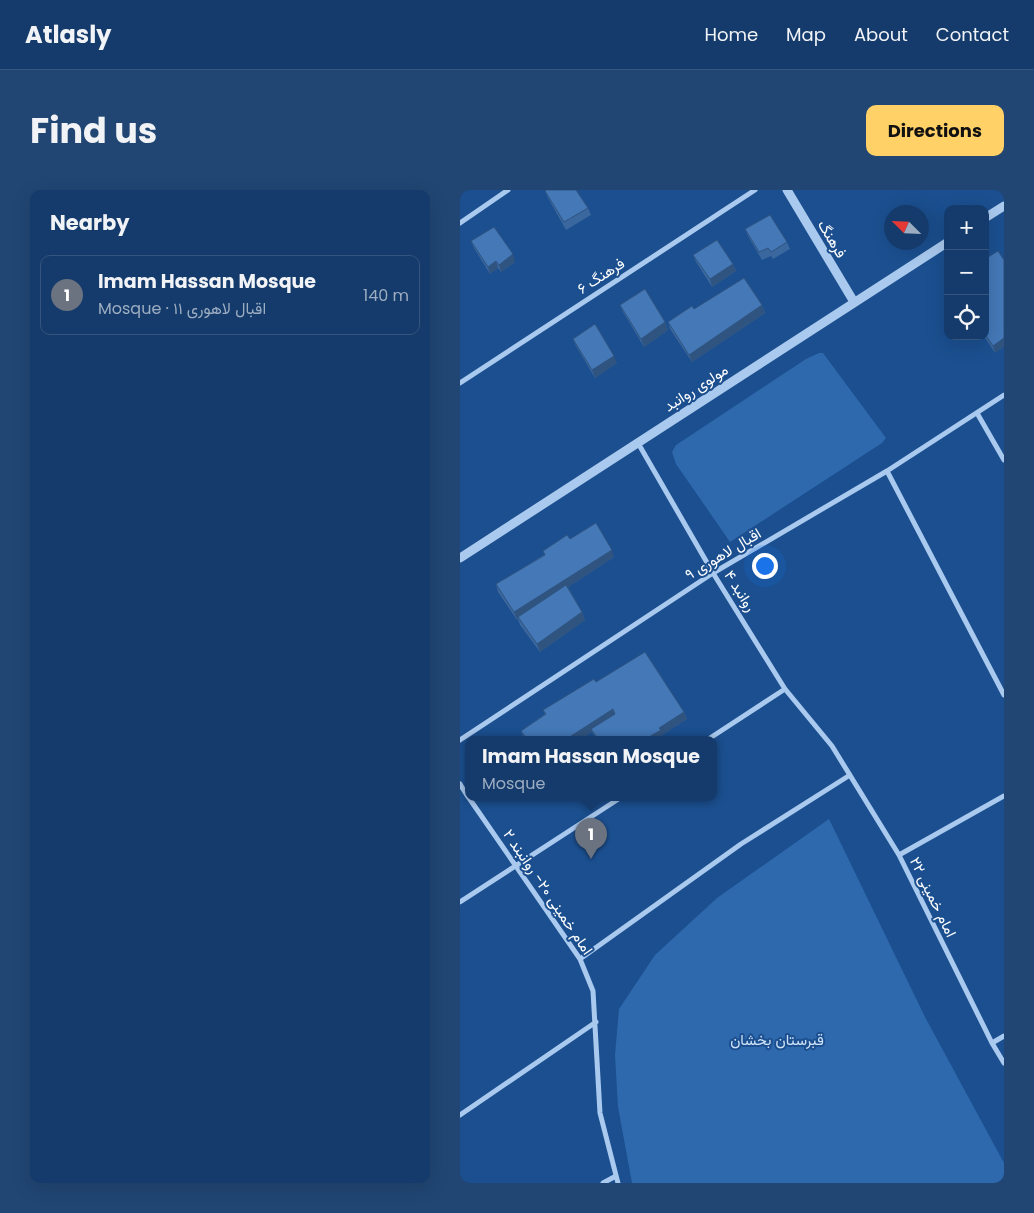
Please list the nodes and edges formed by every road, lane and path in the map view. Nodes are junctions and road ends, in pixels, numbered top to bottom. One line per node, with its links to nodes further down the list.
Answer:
1 (508, 190): 6 (street)
2 (755, 190): 9 (street, فرهنگ ۶)
3 (787, 190): 8 (street, فرهنگ)
4 (1004, 206): 5 (street)
5 (989, 215)
6 (460, 222)
7 (944, 245): 8 (street, مولوی روانبد)
8 (854, 302): 12 (street, مولوی روانبد)
9 (460, 383)
10 (1004, 395): 11 (street, اقبال لاهوری ۹)
11 (977, 413): 13 (street); 14 (street, اقبال لاهوری ۹)
12 (637, 442): 15 (street, مولوی روانبد); 16 (street, روانبد ۴)
13 (1004, 460)
14 (887, 471): 16 (street, اقبال لاهوری ۹); 18 (street)
15 (460, 558)
16 (714, 573): 17 (street, روانبد ۴); 19 (street, اقبال لاهوری ۹)
17 (785, 688): 20 (street); 21 (street, روانبد ۴)
18 (1004, 695)
19 (466, 736)
20 (713, 736)
21 (832, 746): 22 (street, امام خمینی ۲۲)
22 (850, 775): 26 (street, امام خمینی ۲۲); 29 (street)
23 (1004, 796): 26 (street)
24 (472, 801): 27 (street, امام خمینی ۲۰- روانبند ۲)
25 (615, 801): 27 (street)
26 (899, 855): 32 (street, امام خمینی ۲۲)
27 (515, 867): 28 (street); 29 (street, امام خمینی ۲۰- روانبند ۲)
28 (460, 902)
29 (580, 959): 30 (street, امام خمینی ۲۰- روانبند ۲)
30 (596, 1022): 34 (street); 35 (street, امام خمینی ۲۰- روانبند ۲)
31 (1004, 1036): 32 (street)
32 (992, 1043): 33 (street, امام خمینی ۲۲)
33 (1004, 1063)
34 (460, 1115)
35 (616, 1176): 36 (street); 37 (street, امام خمینی ۲۰- روانبند ۲)
36 (603, 1183)
37 (618, 1183)

